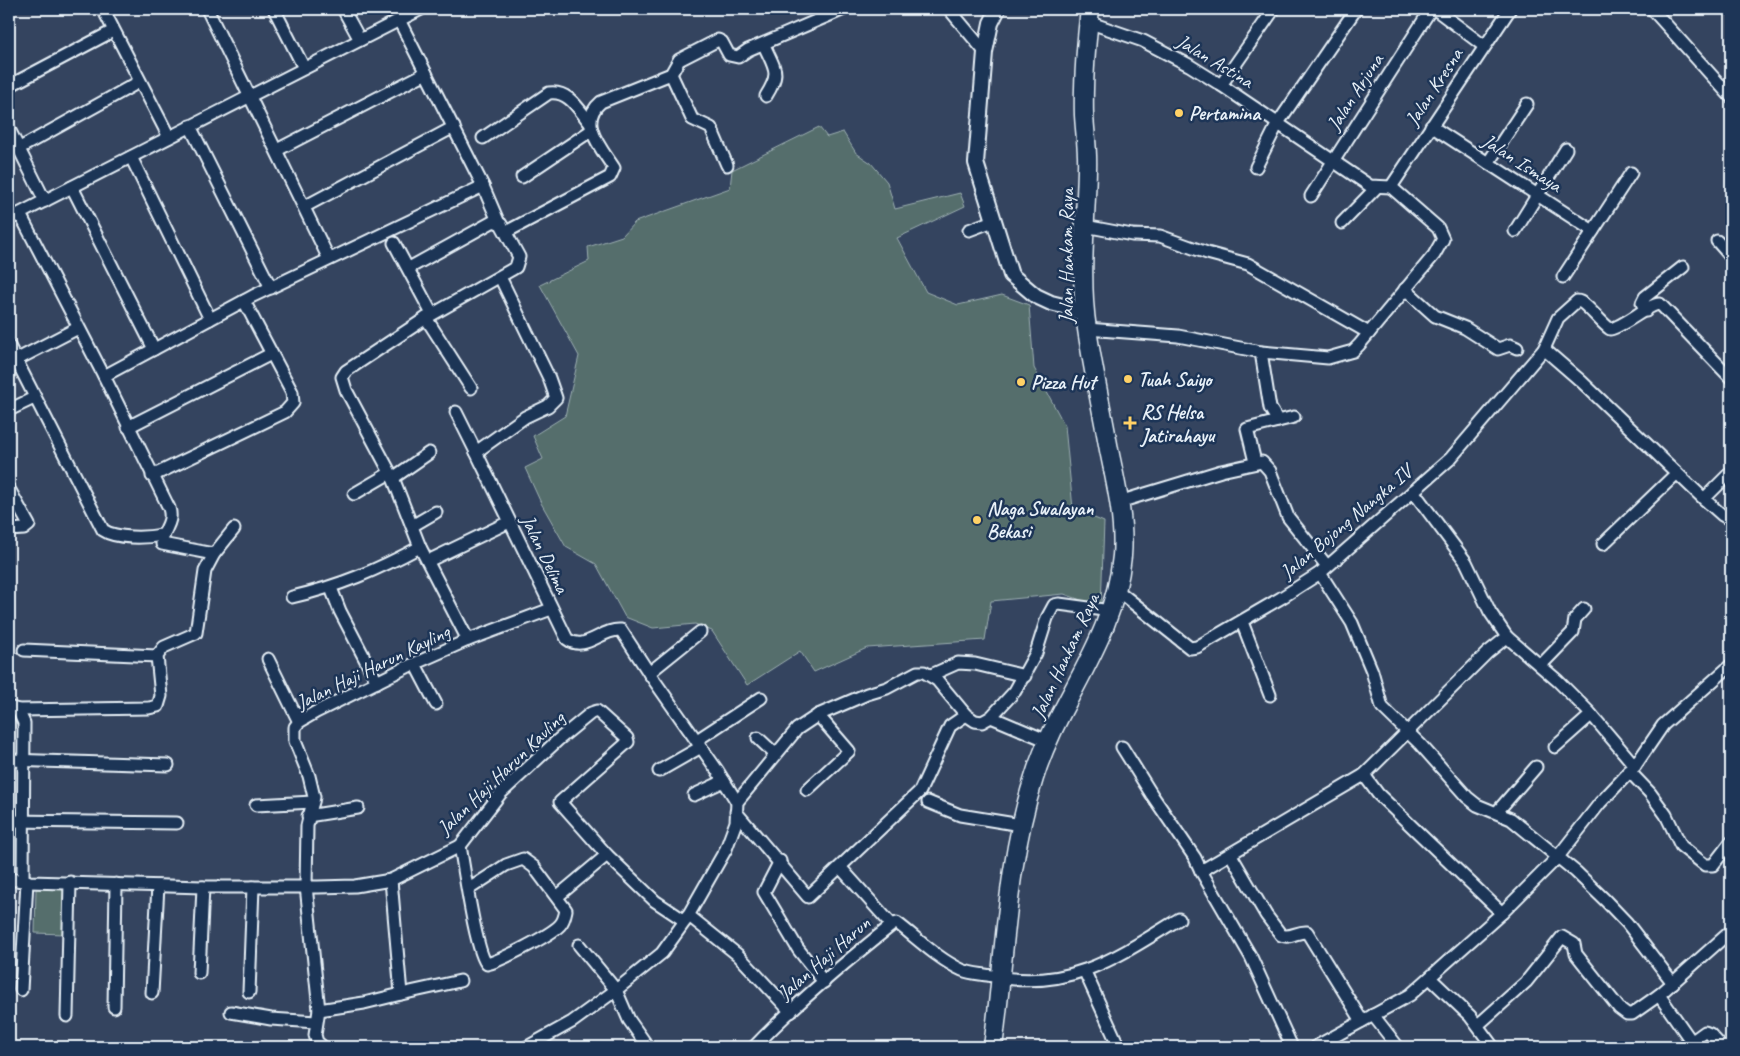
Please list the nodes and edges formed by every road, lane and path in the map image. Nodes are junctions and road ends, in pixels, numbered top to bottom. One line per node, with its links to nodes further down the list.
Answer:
1 (103, 9): 17 (street)
2 (207, 9): 28 (street)
3 (274, 9): 22 (street)
4 (343, 9): 18 (street)
5 (844, 9): 19 (street)
6 (949, 9): 21 (street)
7 (998, 9): 21 (street)
8 (1274, 9): 26 (street)
9 (1356, 9): 32 (street)
10 (1431, 9): 44 (street, Jalan Arjuna)
11 (1435, 9): 20 (street)
12 (1510, 9): 20 (street, Jalan Kresna)
13 (1652, 9): 30 (street)
14 (416, 10): 16 (street)
15 (1089, 16): 26 (street, Jalan Astina); 63 (main road, Jalan Hankam Raya)
16 (399, 20): 18 (street); 23 (street)
17 (113, 30): 25 (street); 27 (street)
18 (360, 40): 22 (street)
19 (764, 45): 24 (street); 29 (street)
20 (1484, 46): 34 (street, Jalan Kresna)
21 (985, 52): 61 (street)
22 (304, 68): 28 (street)
23 (426, 73): 35 (street); 41 (street)
24 (671, 74): 36 (street); 46 (street)
25 (139, 82): 38 (street); 40 (street)
26 (1222, 85): 32 (street, Jalan Astina)
27 (9, 86)
28 (251, 95): 33 (street); 41 (street)
29 (766, 96)
30 (1731, 97)
31 (1527, 104): 45 (street)
32 (1278, 123): 44 (street, Jalan Astina); 47 (street)
33 (190, 126): 38 (street); 76 (street)
34 (1431, 126): 45 (street, Jalan Ismaya); 53 (street, Jalan Kresna)
35 (454, 127): 50 (street); 57 (street)
36 (591, 127): 39 (street); 49 (street); 67 (street)
37 (9, 129): 40 (street)
38 (169, 137): 43 (street)
39 (483, 138)
40 (18, 149): 56 (street)
41 (277, 150): 57 (street)
42 (1566, 150): 55 (street)
43 (131, 157): 51 (street); 82 (street)
44 (1332, 161): 52 (street, Jalan Astina); 54 (street, Jalan Arjuna)
45 (1488, 163): 55 (street, Jalan Ismaya)
46 (727, 165)
47 (1256, 167)
48 (1631, 173): 66 (street)
49 (522, 177)
50 (483, 186): 60 (street); 71 (street)
51 (72, 187): 56 (street); 87 (street)
52 (1377, 187): 53 (street, Jalan Astina); 62 (street)
53 (1391, 187): 77 (street)
54 (1311, 196)
55 (1538, 196): 65 (street); 66 (street, Jalan Ismaya)
56 (45, 201): 58 (street)
57 (304, 207): 71 (street)
58 (20, 214): 59 (street); 83 (street)
59 (9, 219)
60 (498, 221): 67 (street); 73 (street)
61 (994, 221): 64 (street); 80 (street)
62 (1342, 223)
63 (1085, 226): 80 (main road, Jalan Hankam Raya); 84 (street)
64 (969, 230)
65 (1515, 230)
66 (1593, 231): 75 (street)
67 (506, 232): 74 (street)
68 (1717, 241): 70 (street)
69 (394, 243): 73 (street)
70 (1731, 257)
71 (329, 259): 76 (street)
72 (1683, 267): 79 (street)
73 (409, 268): 81 (street)
74 (500, 277): 81 (street); 101 (street)
75 (1563, 278)
76 (271, 288): 78 (street)
77 (1405, 289): 84 (street); 86 (street)
78 (244, 301): 82 (street); 90 (street)
79 (1646, 311): 88 (street, Jalan Bojong Nangka IV); 93 (street, Jalan Bojong Nangka IV)
80 (1082, 314): 89 (street); 112 (main road, Jalan Hankam Raya)
81 (429, 316): 94 (street); 106 (street)
82 (210, 319): 87 (street)
83 (78, 328): 91 (street); 92 (street)
84 (1369, 332): 89 (street)
85 (9, 346): 91 (street)
86 (1517, 348)
87 (154, 349): 92 (street)
88 (1544, 349): 105 (street); 109 (street, Jalan Bojong Nangka IV)
89 (1261, 352): 99 (street)
90 (270, 354): 100 (street); 107 (street)
91 (16, 360): 95 (street)
92 (104, 376): 100 (street)
93 (1731, 378)
94 (471, 388)
95 (34, 398): 96 (street); 119 (street)
96 (9, 410)
97 (456, 412): 101 (street, Jalan Delima)
98 (1294, 417): 99 (street)
99 (1278, 421): 103 (street)
100 (128, 427): 107 (street)
101 (476, 452): 115 (street, Jalan Delima)
102 (429, 453): 106 (street)
103 (1255, 462): 112 (street); 124 (street)
104 (1731, 472): 111 (street)
105 (1677, 473): 111 (street); 120 (street)
106 (392, 475): 110 (street); 116 (street)
107 (152, 476): 119 (street)
108 (9, 489): 118 (street)
109 (1413, 492): 124 (street, Jalan Bojong Nangka IV); 133 (street)
110 (354, 494)
111 (1704, 499): 114 (street)
112 (1119, 502): 126 (main road, Jalan Hankam Raya)
113 (436, 512): 116 (street)
114 (1731, 520)
115 (509, 522): 123 (street); 128 (street, Jalan Delima)
116 (412, 526): 121 (street)
117 (234, 529): 122 (street)
118 (9, 530)
119 (162, 535): 122 (street)
120 (1603, 544)
121 (420, 547): 123 (street); 125 (street)
122 (214, 554): 136 (street)
123 (428, 561): 134 (street)
124 (1324, 569): 131 (street, Jalan Bojong Nangka IV); 154 (street)
125 (332, 588): 127 (street); 144 (street)
126 (1118, 591): 130 (main road, Jalan Hankam Raya); 131 (street, Jalan Bojong Nangka IV)
127 (292, 597)
128 (551, 609): 134 (street, Jalan Haji Harun Kayling); 141 (street, Jalan Delima)
129 (1584, 609): 139 (street)
130 (1110, 611): 143 (street); 156 (main road, Jalan Hankam Raya)
131 (1242, 622): 145 (street)
132 (700, 632): 141 (street)
133 (1507, 637): 139 (street); 154 (street)
134 (468, 640): 138 (street, Jalan Haji Harun Kayling)
135 (24, 650): 136 (street)
136 (157, 656): 148 (street)
137 (268, 659): 153 (street)
138 (414, 664): 144 (street, Jalan Haji Harun Kayling); 147 (street)
139 (1541, 665): 151 (street)
140 (1731, 665): 165 (street)
141 (649, 673): 157 (street, Jalan Delima)
142 (931, 675): 143 (street); 149 (street); 150 (street)
143 (1025, 676): 152 (street)
144 (377, 682): 153 (street, Jalan Haji Harun Kayling)
145 (1270, 695)
146 (761, 698): 157 (street)
147 (436, 704)
148 (14, 708): 162 (street)
149 (818, 715): 160 (street); 169 (street)
150 (966, 715): 152 (street); 188 (street)
151 (1591, 715): 159 (street); 165 (street)
152 (996, 719): 156 (street)
153 (299, 722): 171 (street, Jalan Haji Harun Kayling)
154 (1407, 732): 167 (street); 176 (street)
155 (758, 738): 160 (street)
156 (1048, 742): 181 (main road, Jalan Hankam Raya)
157 (699, 743): 166 (street); 168 (street, Jalan Delima)
158 (1122, 747): 189 (street)
159 (1555, 747)
160 (775, 754): 174 (street)
161 (9, 760): 162 (street)
162 (25, 761): 163 (street); 179 (street)
163 (168, 765)
164 (1536, 767): 176 (street)
165 (1632, 768): 182 (street); 186 (street)
166 (659, 771)
167 (1364, 775): 185 (street); 201 (street)
168 (724, 780): 170 (street); 174 (street, Jalan Delima)
169 (807, 790)
170 (694, 795)
171 (313, 802): 173 (street); 177 (street, Jalan Haji Harun Kayling)
172 (928, 802): 181 (street)
173 (256, 805)
174 (737, 807): 187 (street, Jalan Delima); 202 (street)
175 (358, 808): 177 (street)
176 (1497, 812): 186 (street)
177 (308, 816): 196 (street, Jalan Haji Harun Kayling)
178 (9, 821): 179 (street)
179 (24, 821): 180 (street); 192 (street)
180 (177, 823)
181 (1021, 825): 209 (main road, Jalan Hankam Raya)
182 (1730, 843)
183 (460, 846): 184 (street, Jalan Haji Harun Kavling); 191 (street, Jalan Haji Harun Kavling); 199 (street)
184 (607, 855): 200 (street); 202 (street, Jalan Haji Harun Kavling)
185 (1231, 855): 189 (street); 226 (street)
186 (1557, 858): 201 (street); 213 (street)
187 (780, 862): 188 (street, Jalan Delima); 212 (street)
188 (840, 867): 204 (street)
189 (1201, 871): 235 (street)
190 (9, 879): 192 (street, Jalan Haji Harun Kavling)
191 (391, 880): 196 (street, Jalan Haji Harun Kavling); 218 (street)
192 (25, 881): 193 (street, Jalan Haji Harun Kavling); 214 (street)
193 (70, 882): 194 (street, Jalan Haji Harun Kavling); 225 (street)
194 (116, 884): 195 (street, Jalan Haji Harun Kavling); 220 (street)
195 (158, 886): 197 (street, Jalan Haji Harun Kavling); 217 (street)
196 (306, 886): 198 (street, Jalan Haji Harun Kavling); 221 (street, Jalan Haji Harun Kayling)
197 (203, 887): 198 (street, Jalan Haji Harun Kavling); 208 (street)
198 (253, 887): 216 (street)
199 (469, 889): 200 (street); 200 (street)
200 (558, 896)
201 (1502, 913): 210 (street)
202 (686, 918): 215 (street); 223 (street, Jalan Haji Harun Kavling)
203 (1179, 919): 207 (street)
204 (892, 925): 209 (street, Jalan Haji Harun); 212 (street, Jalan Haji Harun)
205 (1731, 931): 213 (street)
206 (579, 945): 215 (street)
207 (1086, 972): 209 (street); 234 (street)
208 (199, 974)
209 (1002, 978): 233 (main road, Jalan Hankam Raya)
210 (1430, 978): 224 (street); 228 (street)
211 (460, 981): 218 (street)
212 (824, 982): 223 (street, Jalan Haji Harun)
213 (1673, 983): 219 (street)
214 (20, 990)
215 (616, 990): 230 (street); 231 (street)
216 (249, 992)
217 (152, 993)
218 (401, 994): 221 (street)
219 (1659, 995): 228 (street); 239 (street)
220 (114, 1007)
221 (319, 1010): 227 (street, Jalan Haji Harun Kayling)
222 (231, 1012): 227 (street)
223 (791, 1012): 232 (street, Jalan Haji Harun)
224 (1373, 1015): 226 (street); 237 (street)
225 (67, 1016)
226 (1362, 1021): 236 (street)
227 (316, 1022): 229 (street, Jalan Haji Harun Kayling)
228 (1478, 1025): 238 (street)
229 (323, 1047)
230 (527, 1047)
231 (648, 1047)
232 (754, 1047)
233 (993, 1047)
234 (1119, 1047)
235 (1292, 1047)
236 (1315, 1047)
237 (1398, 1047)
238 (1493, 1047)
239 (1722, 1047)

